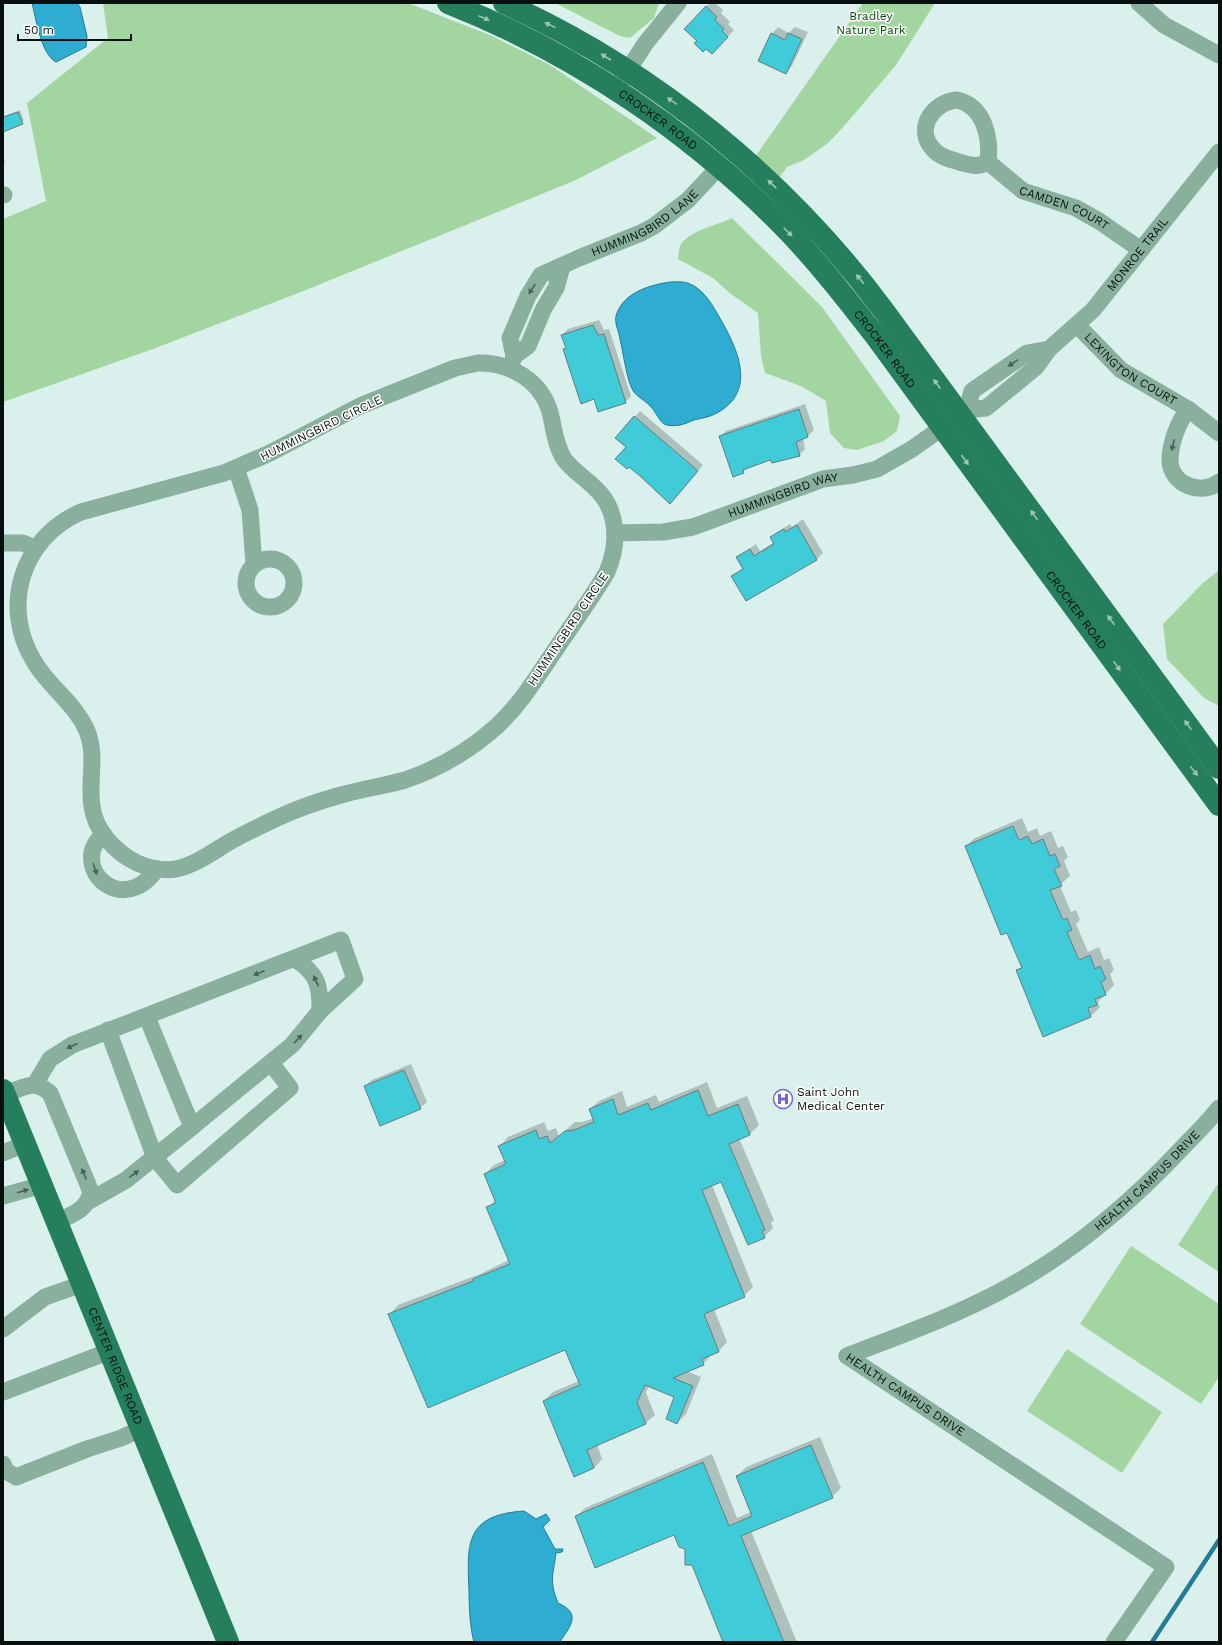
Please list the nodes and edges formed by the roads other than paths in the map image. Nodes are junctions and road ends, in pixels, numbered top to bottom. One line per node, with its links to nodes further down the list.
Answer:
1 (448, 3): 7 (main road, CROCKER ROAD, one-way to 7)
2 (504, 3): 6 (main road, CROCKER ROAD, one-way to 2)
3 (678, 3): 6 (street)
4 (1139, 3): 5 (street)
5 (1219, 55)
6 (628, 70): 7 (street); 15 (main road, CROCKER ROAD, one-way to 6)
7 (616, 90): 10 (main road, CROCKER ROAD)
8 (1217, 157): 11 (street, MONROE TRAIL)
9 (988, 162): 11 (street, CAMDEN COURT)
10 (719, 167): 13 (street, HUMMINGBIRD LANE); 16 (main road, CROCKER ROAD, one-way to 16)
11 (1141, 250): 12 (street, MONROE TRAIL)
12 (1077, 325): 14 (street, LEXINGTON COURT); 15 (street, MONROE TRAIL)
13 (512, 362): 18 (street, HUMMINGBIRD CIRCLE); 20 (street, HUMMINGBIRD CIRCLE)
14 (1188, 409): 17 (street, LEXINGTON COURT); 19 (street, LEXINGTON COURT, one-way to 19)
15 (964, 413): 16 (street); 25 (main road, CROCKER ROAD, one-way to 15)
16 (942, 429): 20 (street, HUMMINGBIRD WAY); 26 (main road, CROCKER ROAD, one-way to 26)
17 (1219, 433)
18 (236, 468): 22 (street, HUMMINGBIRD CIRCLE); 23 (street)
19 (1219, 482)
20 (615, 533): 28 (street, HUMMINGBIRD CIRCLE)
21 (3, 543): 22 (street)
22 (35, 548): 24 (street, HUMMINGBIRD CIRCLE)
23 (254, 565)
24 (10, 613): 27 (street, HUMMINGBIRD CIRCLE)
25 (1219, 768)
26 (1219, 805)
27 (104, 834): 28 (street, HUMMINGBIRD CIRCLE); 28 (street, one-way to 28)
28 (157, 869)
29 (295, 959): 30 (street, one-way to 29); 30 (street); 31 (street, one-way to 31)
30 (320, 1011): 33 (street, one-way to 30)
31 (147, 1017): 32 (street); 37 (street)
32 (108, 1030): 34 (street, one-way to 34); 40 (street)
33 (271, 1063): 37 (street); 40 (street)
34 (35, 1084): 35 (street); 43 (street, one-way to 34)
35 (4, 1092): 38 (main road, CENTER RIDGE ROAD)
36 (1219, 1108): 52 (street, HEALTH CAMPUS DRIVE)
37 (192, 1127): 40 (street)
38 (25, 1144): 39 (street); 41 (main road, CENTER RIDGE ROAD)
39 (3, 1153)
40 (155, 1158): 43 (street, one-way to 40)
41 (42, 1185): 42 (street, one-way to 41); 44 (main road, CENTER RIDGE ROAD)
42 (3, 1196)
43 (89, 1201): 44 (street)
44 (57, 1222): 45 (main road, CENTER RIDGE ROAD)
45 (82, 1284): 46 (street); 47 (main road, CENTER RIDGE ROAD)
46 (3, 1329)
47 (110, 1351): 48 (street); 49 (main road, CENTER RIDGE ROAD)
48 (3, 1392)
49 (141, 1429): 50 (street); 51 (main road, CENTER RIDGE ROAD)
50 (3, 1464)
51 (228, 1642)
52 (1114, 1642)

